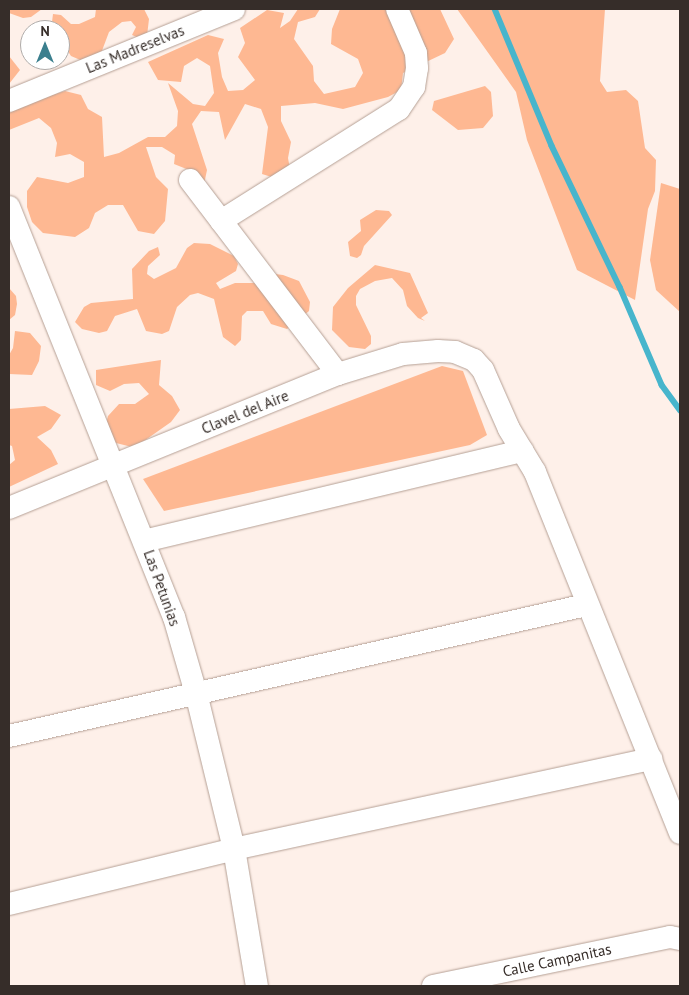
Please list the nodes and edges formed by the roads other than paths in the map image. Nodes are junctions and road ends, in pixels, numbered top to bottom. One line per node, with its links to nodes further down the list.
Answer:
1 (234, 9): 3 (street, Las Madreselvas)
2 (397, 9): 6 (street)
3 (9, 102)
4 (190, 180): 6 (street)
5 (9, 207): 9 (street, Las Petunias)
6 (222, 221): 7 (street)
7 (338, 374): 8 (street, Clavel del Aire); 9 (street, Clavel del Aire)
8 (522, 450): 11 (street); 12 (street)
9 (115, 465): 10 (street, Clavel del Aire); 11 (street, Las Petunias)
10 (9, 508)
11 (144, 541): 13 (street, Las Petunias)
12 (586, 605): 13 (street); 15 (street)
13 (196, 693): 14 (street); 17 (street, Las Petunias)
14 (9, 736)
15 (651, 759): 16 (street); 17 (street)
16 (680, 833)
17 (234, 849): 18 (street); 20 (street, Las Petunias)
18 (9, 904)
19 (680, 939): 21 (street, Calle Campanitas)
20 (257, 986)
21 (434, 986)

